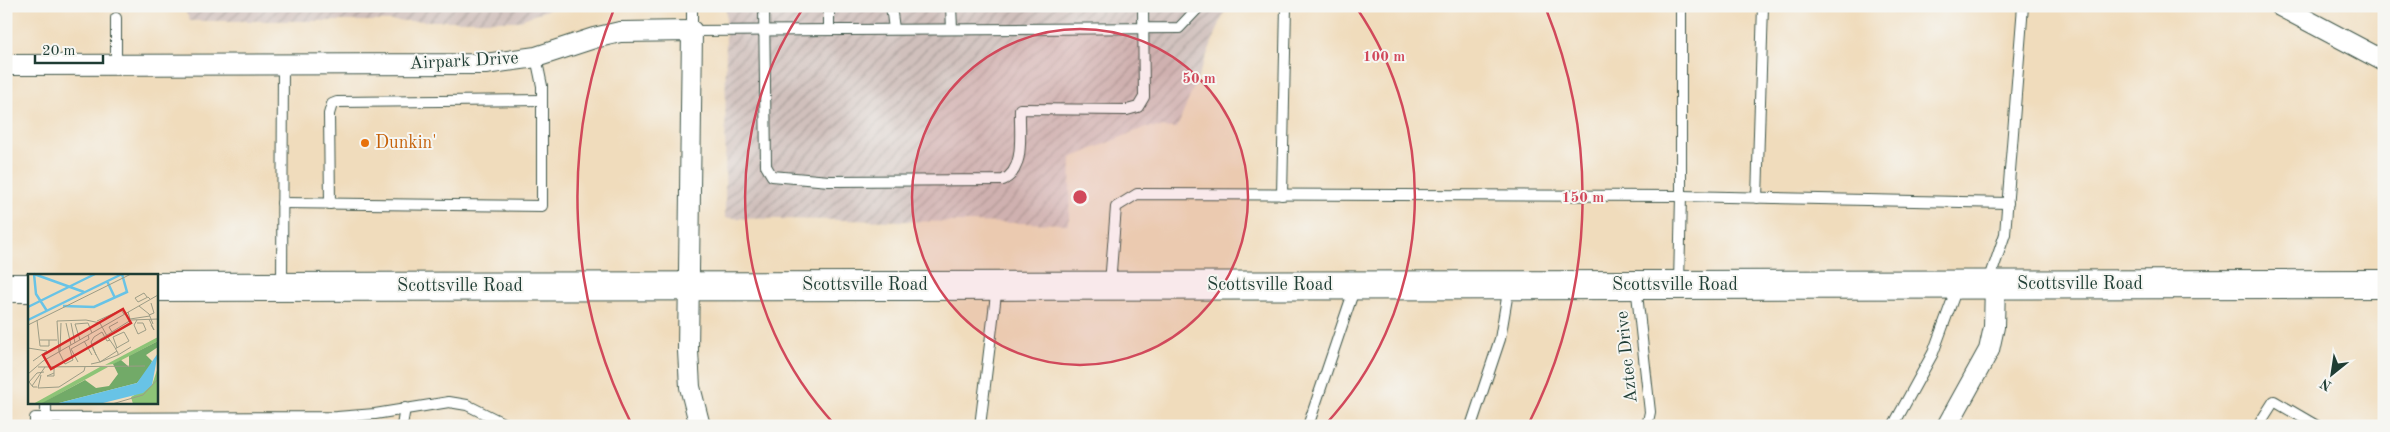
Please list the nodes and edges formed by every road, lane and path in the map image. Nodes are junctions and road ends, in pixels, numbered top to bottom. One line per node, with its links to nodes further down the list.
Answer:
1 (692, 6): 19 (lane)
2 (764, 6): 17 (lane)
3 (829, 6): 18 (lane)
4 (891, 6): 15 (lane)
5 (952, 6): 16 (lane)
6 (1143, 6): 14 (lane)
7 (1200, 6): 14 (lane)
8 (1286, 6): 26 (lane)
9 (1681, 6): 27 (lane)
10 (1763, 6): 28 (lane)
11 (2023, 6): 29 (lane)
12 (2283, 7): 21 (street)
13 (116, 18): 22 (lane)
14 (1143, 28): 16 (lane); 17 (lane)
15 (894, 29): 16 (lane); 18 (lane)
16 (952, 29)
17 (764, 30): 18 (lane); 19 (lane)
18 (829, 30)
19 (692, 31): 20 (street, Airpark Drive); 41 (street)
20 (536, 57): 23 (street, Airpark Drive); 25 (lane)
21 (2384, 61)
22 (116, 64): 23 (street, Airpark Drive); 24 (street, Airpark Drive)
23 (282, 64): 30 (lane)
24 (6, 65)
25 (542, 100): 31 (lane); 31 (lane)
26 (1282, 195): 27 (lane); 36 (lane)
27 (1680, 196): 28 (lane); 40 (lane)
28 (1757, 198): 29 (lane)
29 (2008, 203): 33 (lane)
30 (282, 204): 31 (lane); 43 (lane)
31 (330, 204)
32 (1959, 284): 33 (main road, Scottsville Road); 40 (main road, Scottsville Road); 58 (lane)
33 (1991, 284): 34 (main road, Scottsville Road); 59 (street)
34 (2384, 284)
35 (997, 285): 36 (main road, Scottsville Road); 41 (main road, Scottsville Road); 54 (lane)
36 (1110, 285): 37 (main road, Scottsville Road)
37 (1355, 285): 38 (main road, Scottsville Road); 55 (lane)
38 (1509, 285): 39 (main road, Scottsville Road); 56 (lane)
39 (1636, 285): 40 (main road, Scottsville Road); 57 (lane, Aztec Drive)
40 (1679, 285)
41 (689, 286): 43 (main road, Scottsville Road); 53 (street)
42 (158, 287): 43 (main road, Scottsville Road)
43 (282, 287)
44 (6, 288): 45 (main road)
45 (28, 288)
46 (46, 404): 48 (lane)
47 (405, 408): 49 (lane); 51 (lane); 52 (lane)
48 (46, 418): 49 (lane); 50 (lane)
49 (322, 422)
50 (35, 426)
51 (402, 426)
52 (509, 426)
53 (700, 426)
54 (980, 426)
55 (1308, 426)
56 (1471, 426)
57 (1647, 426)
58 (1893, 426)
59 (1947, 426)
60 (2258, 426): 61 (lane)
61 (2317, 426)

